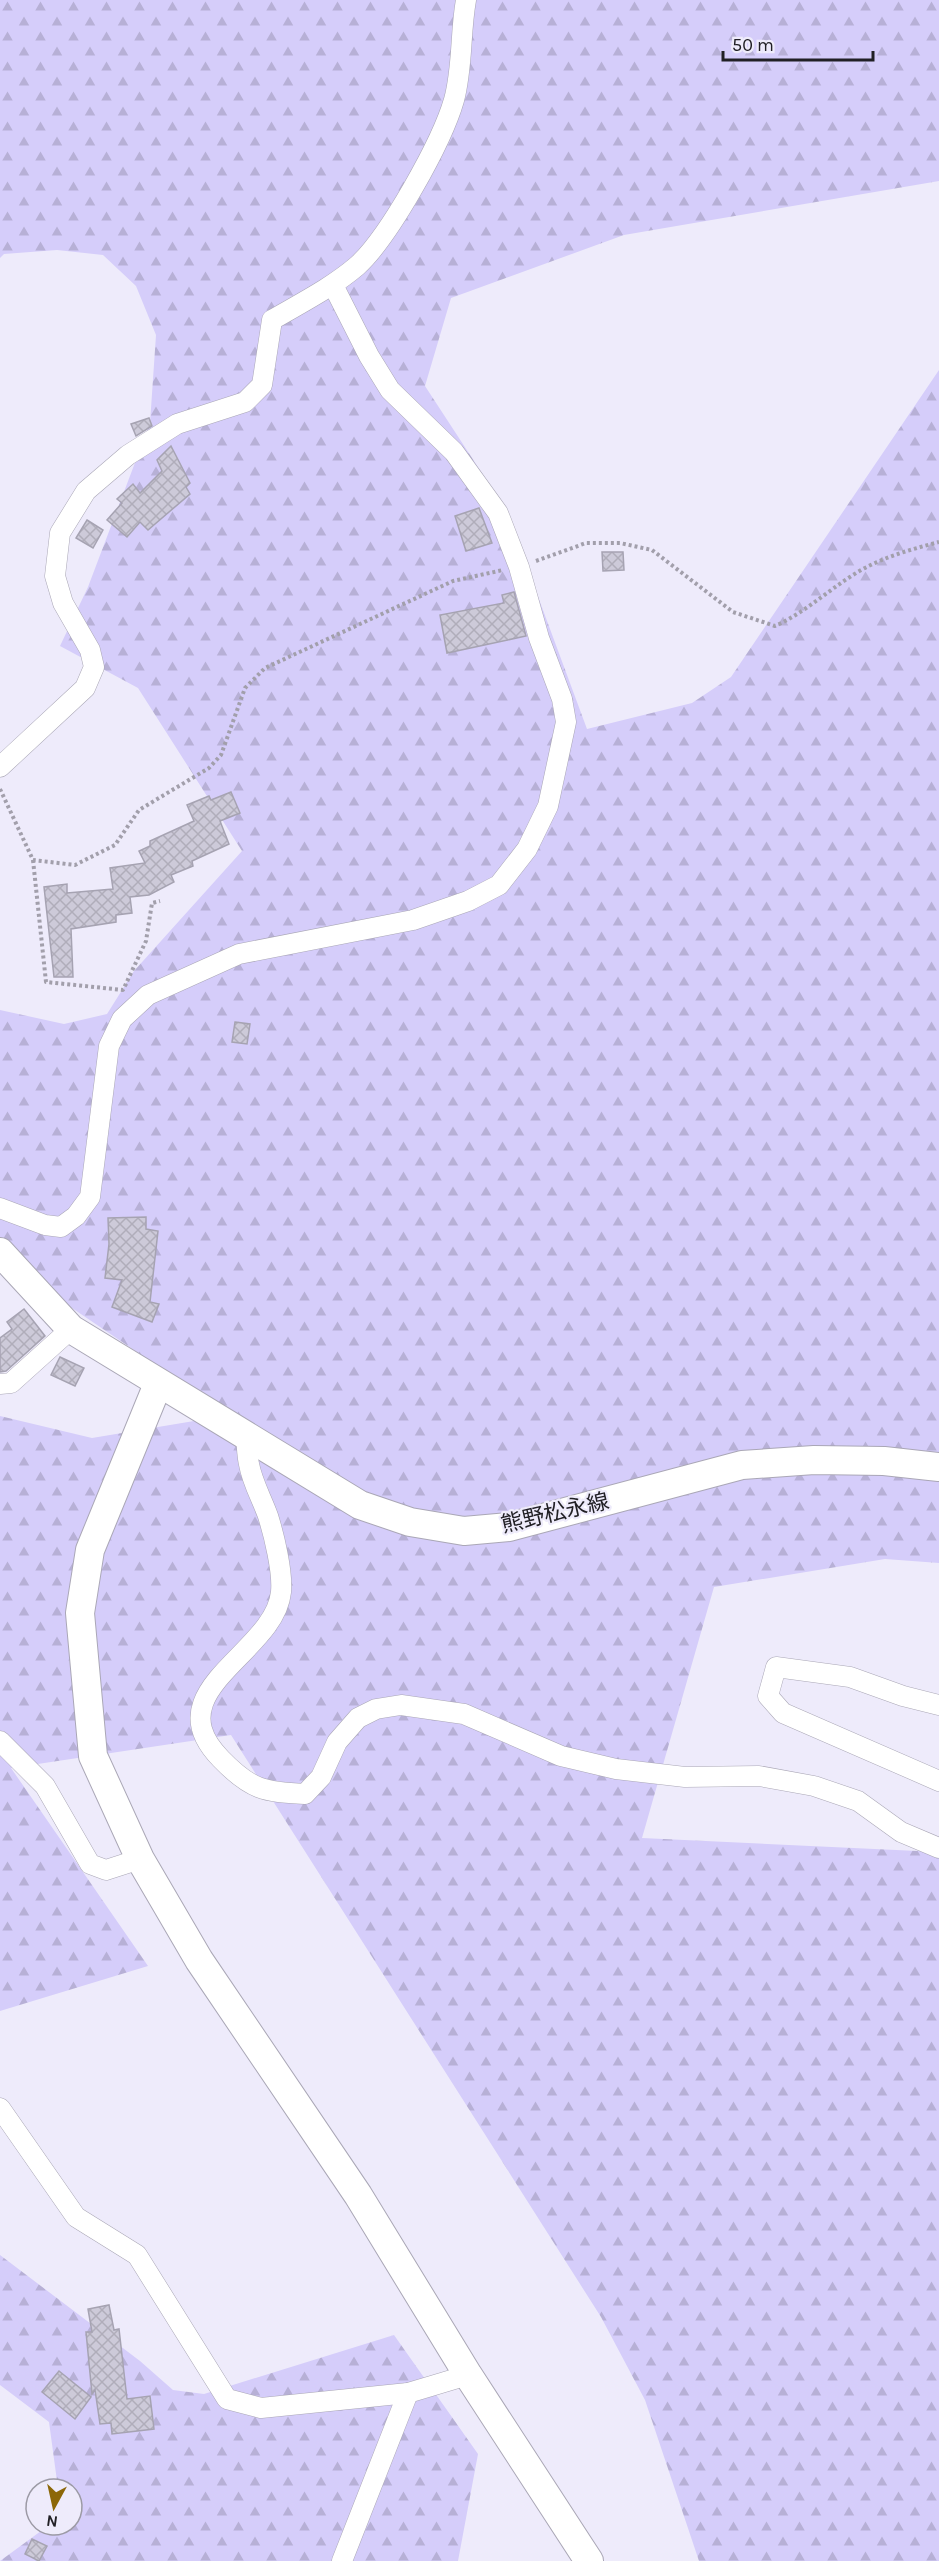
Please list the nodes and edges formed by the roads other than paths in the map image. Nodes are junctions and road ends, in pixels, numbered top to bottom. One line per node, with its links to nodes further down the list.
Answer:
1 (466, 0): 2 (street)
2 (333, 285): 3 (street); 4 (street)
3 (0, 767)
4 (0, 1208)
5 (0, 1252): 6 (street, 熊野松永線)
6 (71, 1329): 7 (street); 8 (street, 熊野松永線)
7 (0, 1384)
8 (158, 1384): 9 (street, 熊野松永線); 15 (street)
9 (246, 1437): 10 (street, 熊野松永線); 14 (street)
10 (939, 1467)
11 (939, 1705): 13 (street)
12 (0, 1741): 15 (street)
13 (939, 1780)
14 (939, 1848)
15 (140, 1859): 17 (street)
16 (0, 2108): 18 (street)
17 (468, 2375): 18 (street); 20 (street)
18 (408, 2393): 19 (street)
19 (342, 2561)
20 (589, 2561)

